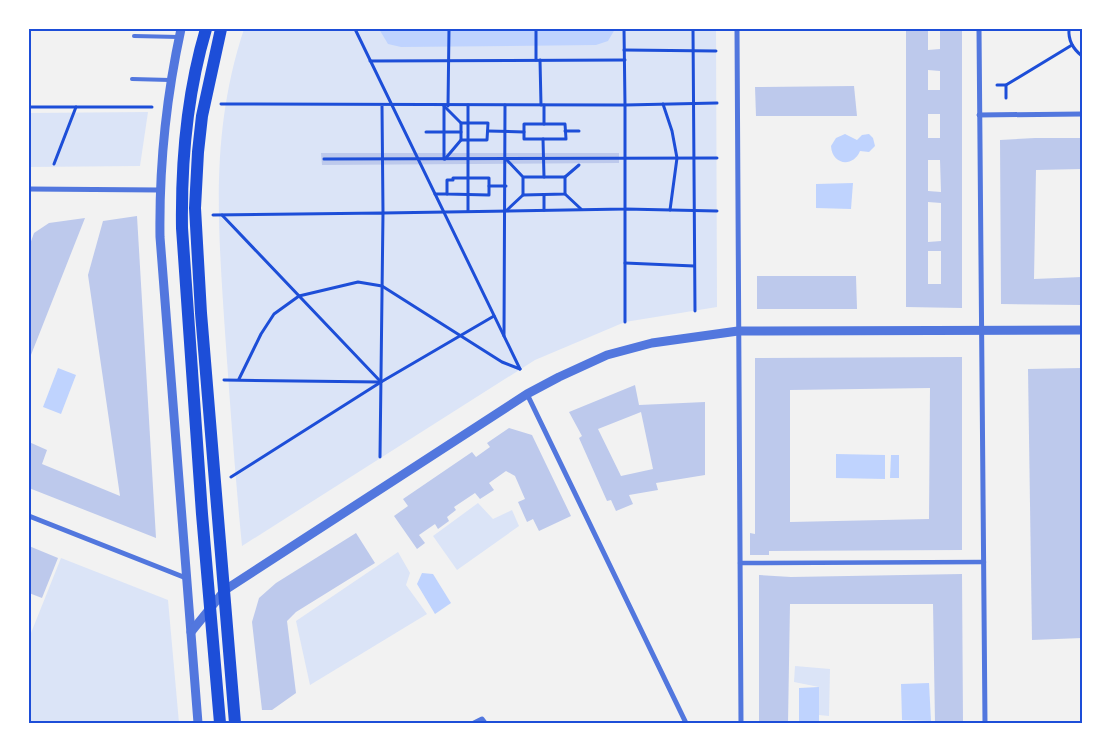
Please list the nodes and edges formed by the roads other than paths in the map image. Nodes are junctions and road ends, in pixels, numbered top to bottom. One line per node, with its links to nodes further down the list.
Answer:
1 (206, 29): 22 (main road)
2 (221, 29): 21 (main road)
3 (737, 29): 14 (street)
4 (979, 29): 9 (street)
5 (180, 33): 6 (lane); 8 (street)
6 (134, 36)
7 (132, 80): 8 (lane)
8 (170, 80): 12 (street)
9 (979, 114): 10 (street); 15 (street)
10 (1082, 114)
11 (29, 190): 12 (street)
12 (159, 190): 20 (street)
13 (1082, 330): 15 (street)
14 (738, 331): 15 (street); 16 (street); 19 (street)
15 (981, 331): 18 (street)
16 (527, 394): 21 (street); 29 (street)
17 (29, 516): 20 (street)
18 (984, 562): 19 (street); 31 (street)
19 (740, 563): 30 (street)
20 (186, 578): 23 (street)
21 (225, 590): 22 (street); 26 (main road)
22 (210, 606): 23 (street); 25 (main road)
23 (191, 632): 24 (street)
24 (198, 723)
25 (220, 723)
26 (235, 723)
27 (474, 723): 28 (street)
28 (485, 723)
29 (686, 723)
30 (742, 723)
31 (985, 723)

